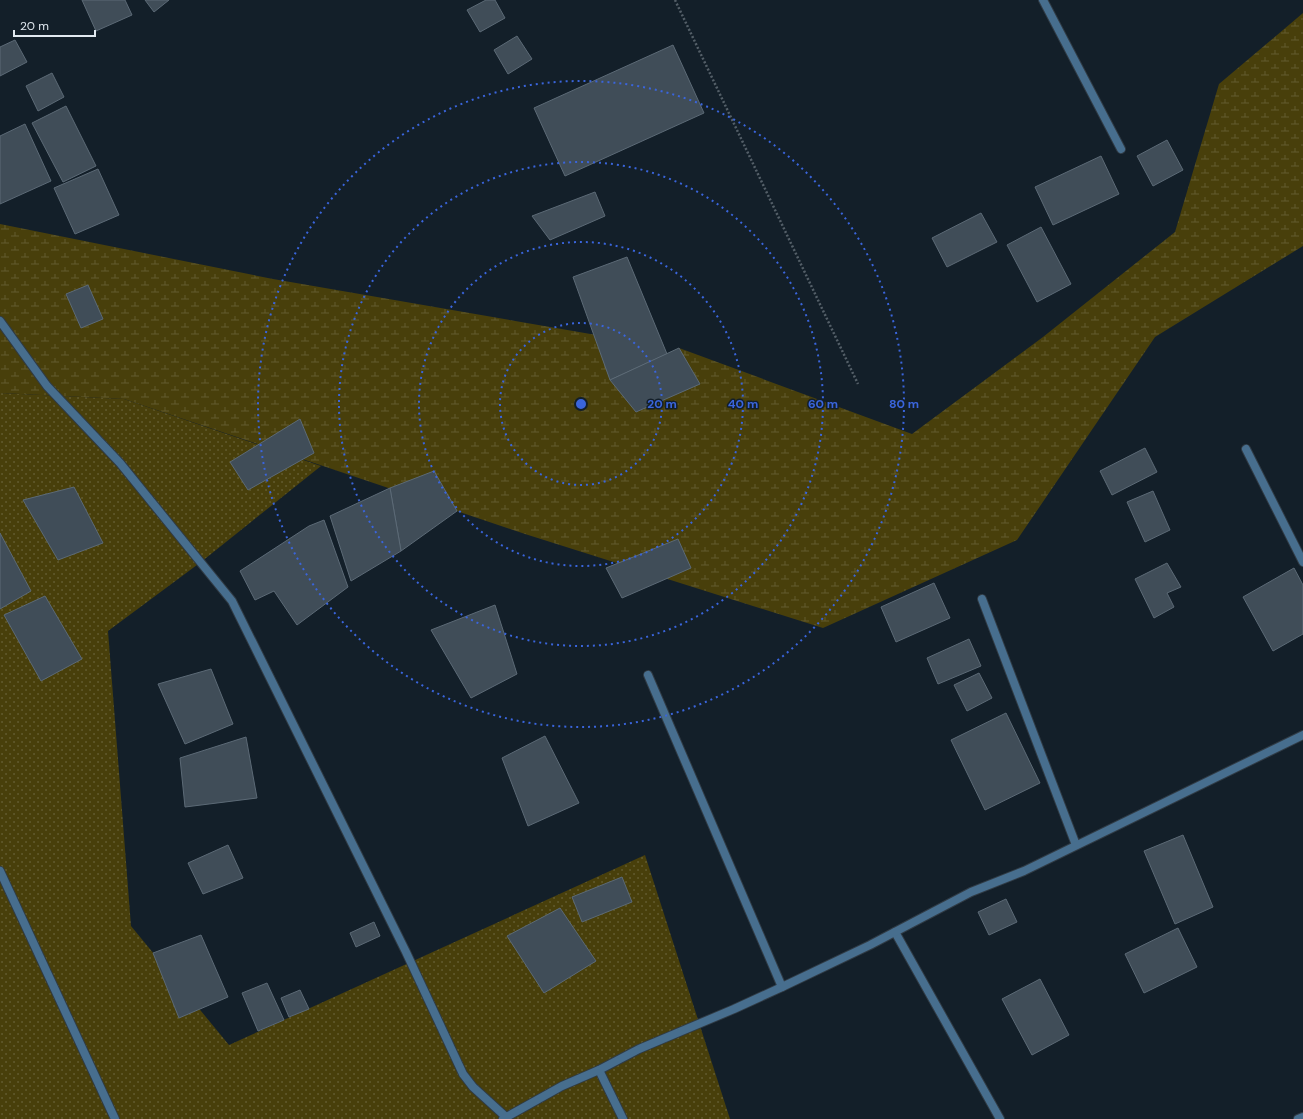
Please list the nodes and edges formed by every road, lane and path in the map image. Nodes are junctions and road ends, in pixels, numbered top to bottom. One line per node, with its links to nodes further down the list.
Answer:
1 (675, 0): 5 (path)
2 (1043, 0): 3 (street)
3 (1121, 149)
4 (0, 321): 17 (street)
5 (858, 384)
6 (1246, 449): 7 (street)
7 (1303, 562)
8 (982, 599): 11 (street)
9 (648, 675): 14 (street)
10 (1303, 735): 11 (street)
11 (1076, 845): 13 (street)
12 (0, 870): 18 (street)
13 (895, 932): 14 (street); 20 (street)
14 (782, 987): 15 (street)
15 (599, 1070): 17 (street); 19 (street)
16 (1303, 1116): 21 (street)
17 (505, 1118)
18 (115, 1119)
19 (623, 1119)
20 (1000, 1119)
21 (1298, 1119)

